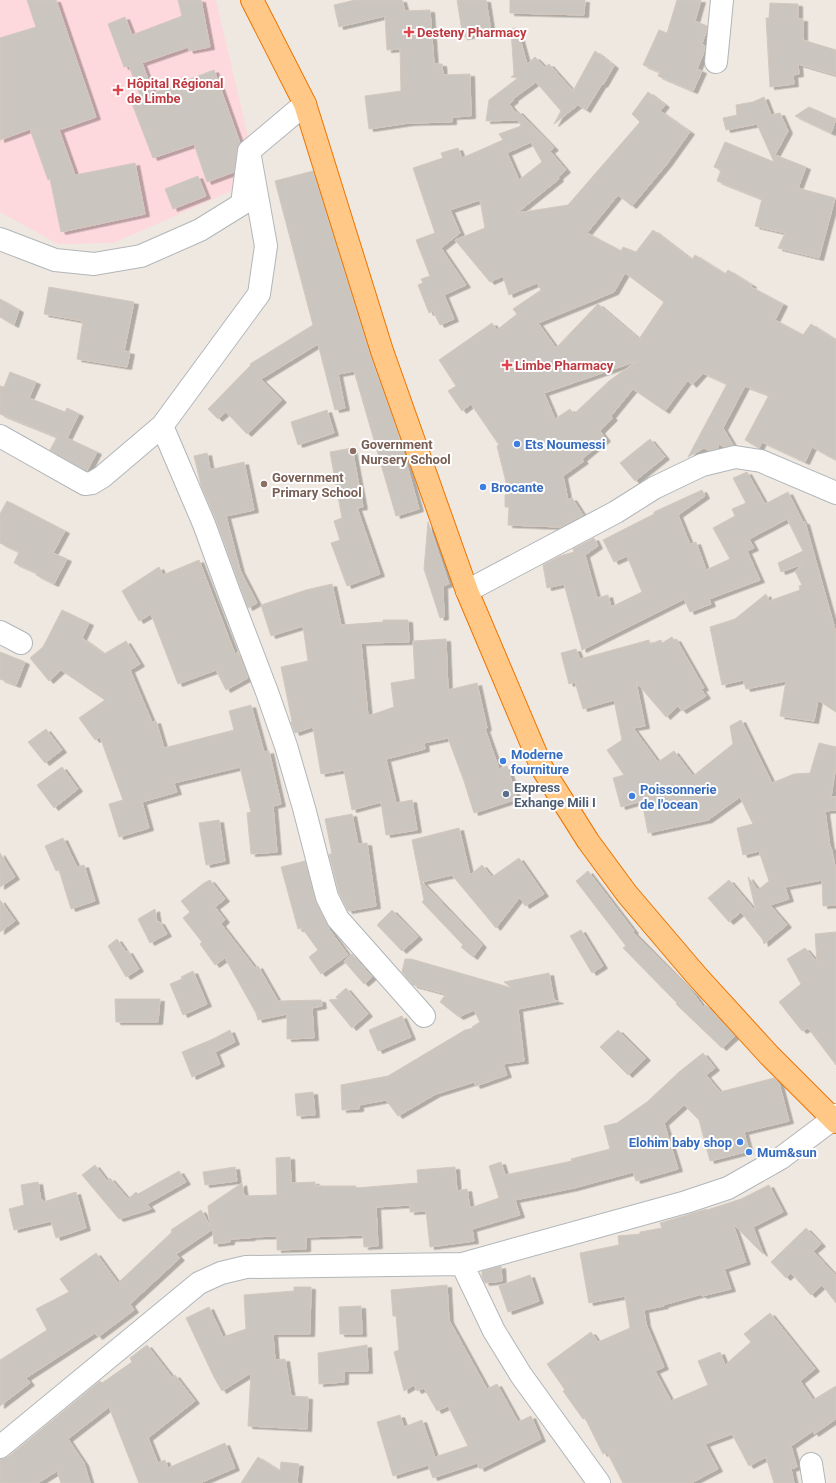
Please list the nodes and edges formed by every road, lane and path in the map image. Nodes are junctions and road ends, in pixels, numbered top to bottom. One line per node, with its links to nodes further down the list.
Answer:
1 (252, 0): 4 (highway)
2 (722, 0): 3 (street)
3 (716, 62)
4 (305, 104): 5 (street); 10 (highway)
5 (249, 151): 6 (street); 7 (street)
6 (0, 239)
7 (162, 426): 8 (street); 13 (street)
8 (0, 436)
9 (836, 493): 10 (street)
10 (467, 591): 14 (highway)
11 (0, 632): 12 (street)
12 (21, 643)
13 (424, 1016)
14 (835, 1119): 15 (street)
15 (462, 1264): 16 (street); 17 (street)
16 (0, 1447)
17 (599, 1483)

